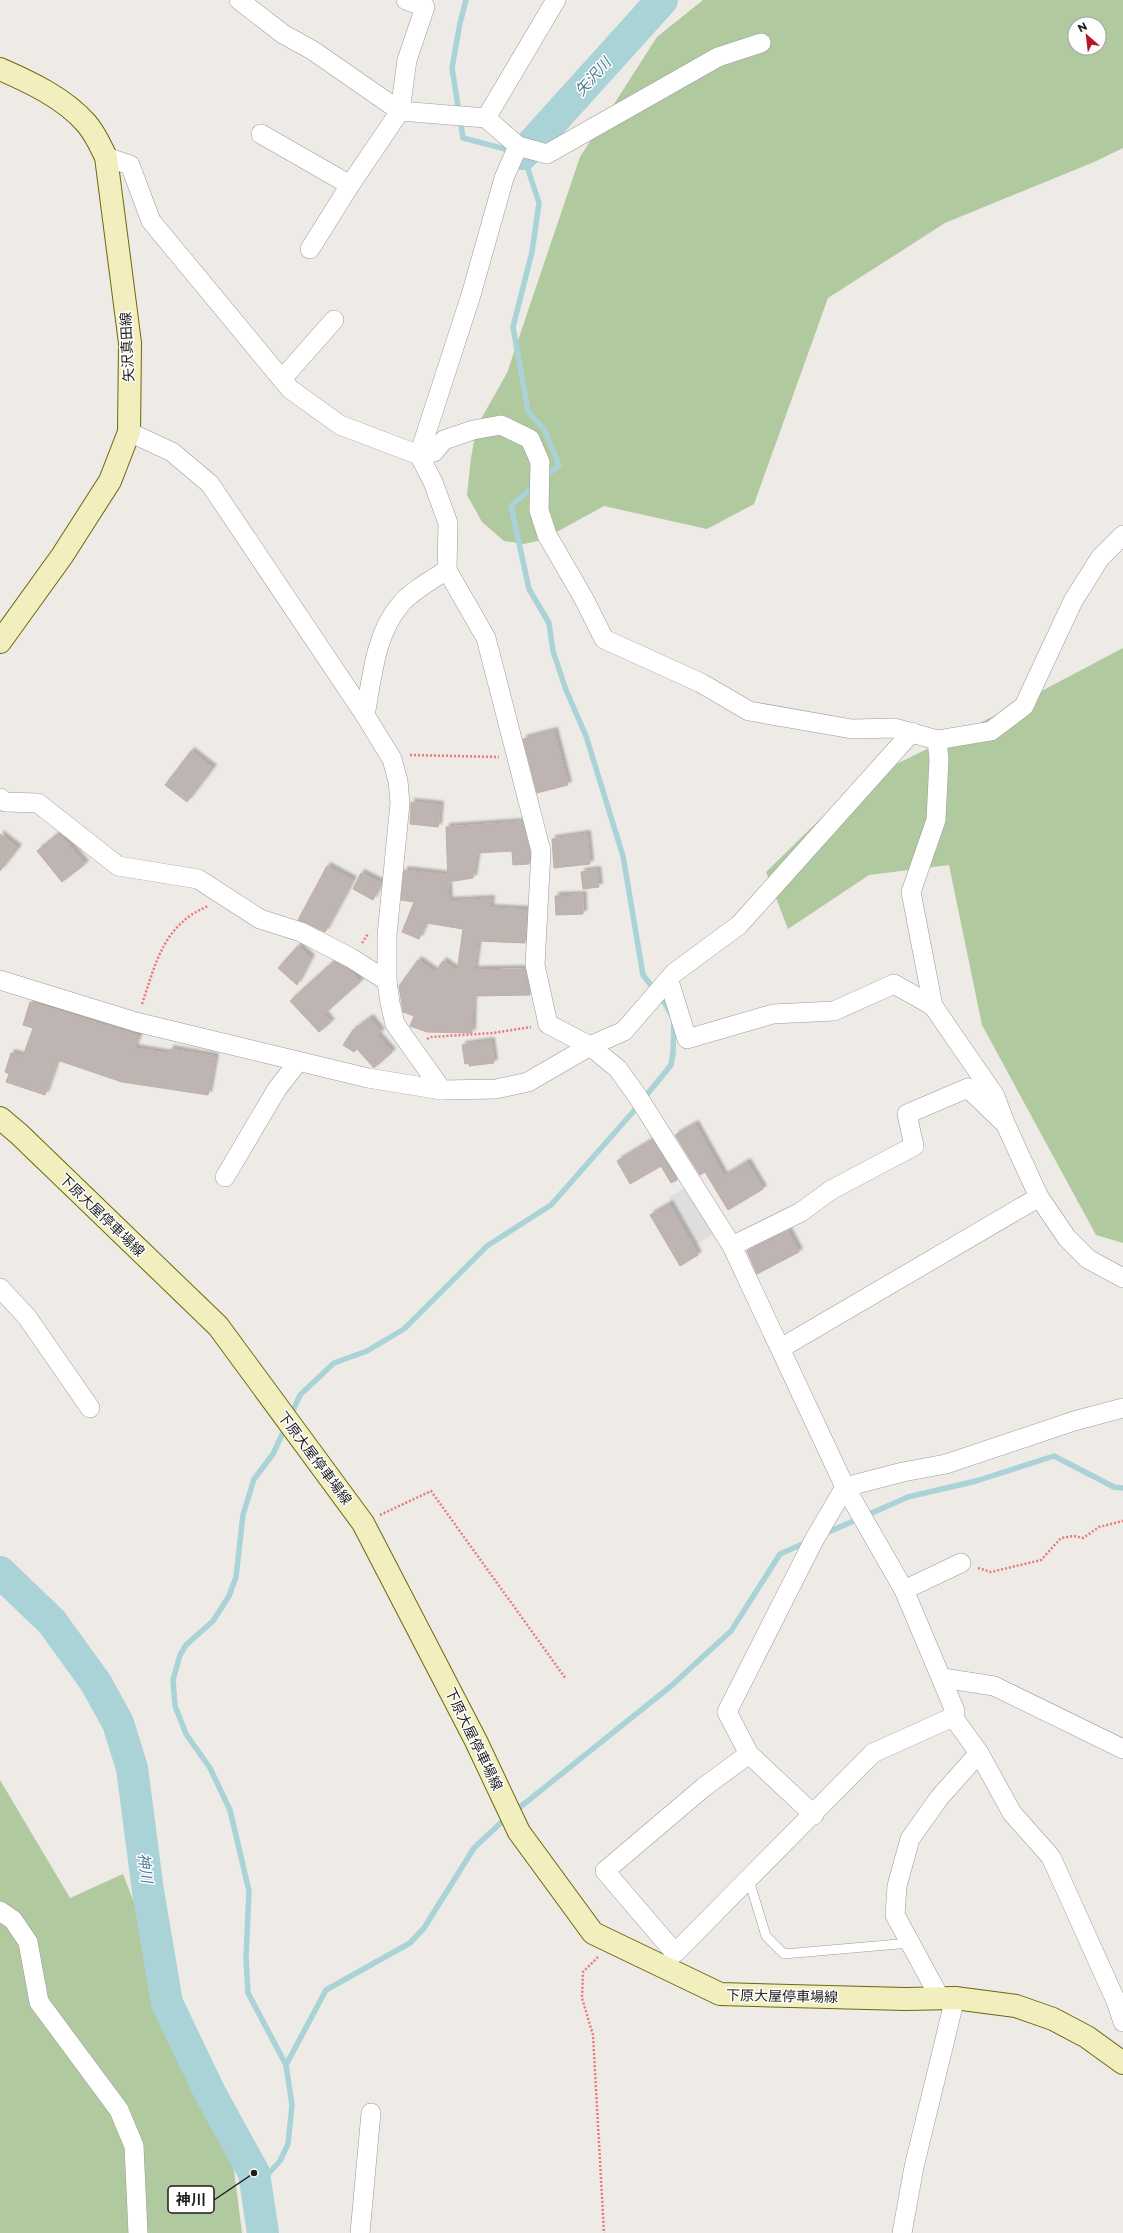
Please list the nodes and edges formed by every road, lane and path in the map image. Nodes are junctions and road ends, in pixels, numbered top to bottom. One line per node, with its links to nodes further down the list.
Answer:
1 (240, 0): 6 (street)
2 (406, 0): 6 (street)
3 (556, 0): 7 (street)
4 (761, 42): 9 (street)
5 (0, 69): 10 (main road, 矢沢真田線)
6 (400, 111): 7 (street); 11 (street)
7 (486, 118): 9 (street)
8 (261, 134): 11 (street)
9 (518, 146): 16 (street)
10 (106, 157): 14 (street); 15 (main road, 矢沢真田線)
11 (350, 185): 12 (street)
12 (310, 248)
13 (334, 320): 14 (street)
14 (282, 379): 18 (street)
15 (129, 432): 21 (main road, 矢沢真田線); 22 (street)
16 (426, 432): 17 (street); 18 (street)
17 (444, 440): 18 (street); 23 (street)
18 (419, 455): 20 (street)
19 (1123, 535): 24 (street)
20 (447, 570): 22 (street); 25 (street)
21 (0, 642)
22 (365, 716): 26 (street)
23 (912, 732): 24 (street); 30 (street)
24 (937, 740): 32 (street)
25 (515, 757): 26 (path); 34 (street)
26 (392, 759): 31 (street)
27 (0, 798): 28 (street)
28 (228, 898): 31 (street); 33 (path)
29 (0, 980): 33 (street)
30 (669, 981): 32 (street); 35 (street)
31 (387, 982): 36 (street)
32 (933, 1006): 40 (street)
33 (136, 1022): 37 (street)
34 (548, 1024): 35 (street); 36 (path)
35 (590, 1046): 38 (street); 43 (street)
36 (414, 1049): 38 (street)
37 (298, 1062): 38 (street); 41 (street)
38 (442, 1090)
39 (0, 1118): 51 (main road, 下原大屋停車場線)
40 (1005, 1123): 42 (street); 43 (street)
41 (225, 1177)
42 (1039, 1197): 44 (street); 46 (street)
43 (732, 1246): 46 (street)
44 (1123, 1278)
45 (0, 1288): 47 (street)
46 (781, 1348): 49 (street)
47 (90, 1408)
48 (1123, 1408): 49 (street)
49 (845, 1487): 53 (street); 59 (street)
50 (1123, 1521): 52 (path)
51 (364, 1523): 55 (path); 63 (main road, 下原大屋停車場線)
52 (961, 1563): 53 (street)
53 (904, 1590): 54 (street)
54 (943, 1678): 56 (street); 57 (street)
55 (566, 1679)
56 (953, 1717): 58 (street); 60 (street)
57 (1123, 1749)
58 (979, 1753): 64 (street); 66 (street)
59 (749, 1754): 60 (street); 61 (street)
60 (814, 1815): 61 (street)
61 (749, 1880): 64 (lane)
62 (0, 1911): 69 (street)
63 (612, 1942): 65 (main road, 下原大屋停車場線); 71 (path)
64 (910, 1943): 65 (street)
65 (947, 1998): 67 (main road, 下原大屋停車場線); 72 (street)
66 (1123, 2022)
67 (1123, 2063)
68 (371, 2113): 70 (street)
69 (138, 2233)
70 (360, 2233)
71 (604, 2233)
72 (902, 2233)

